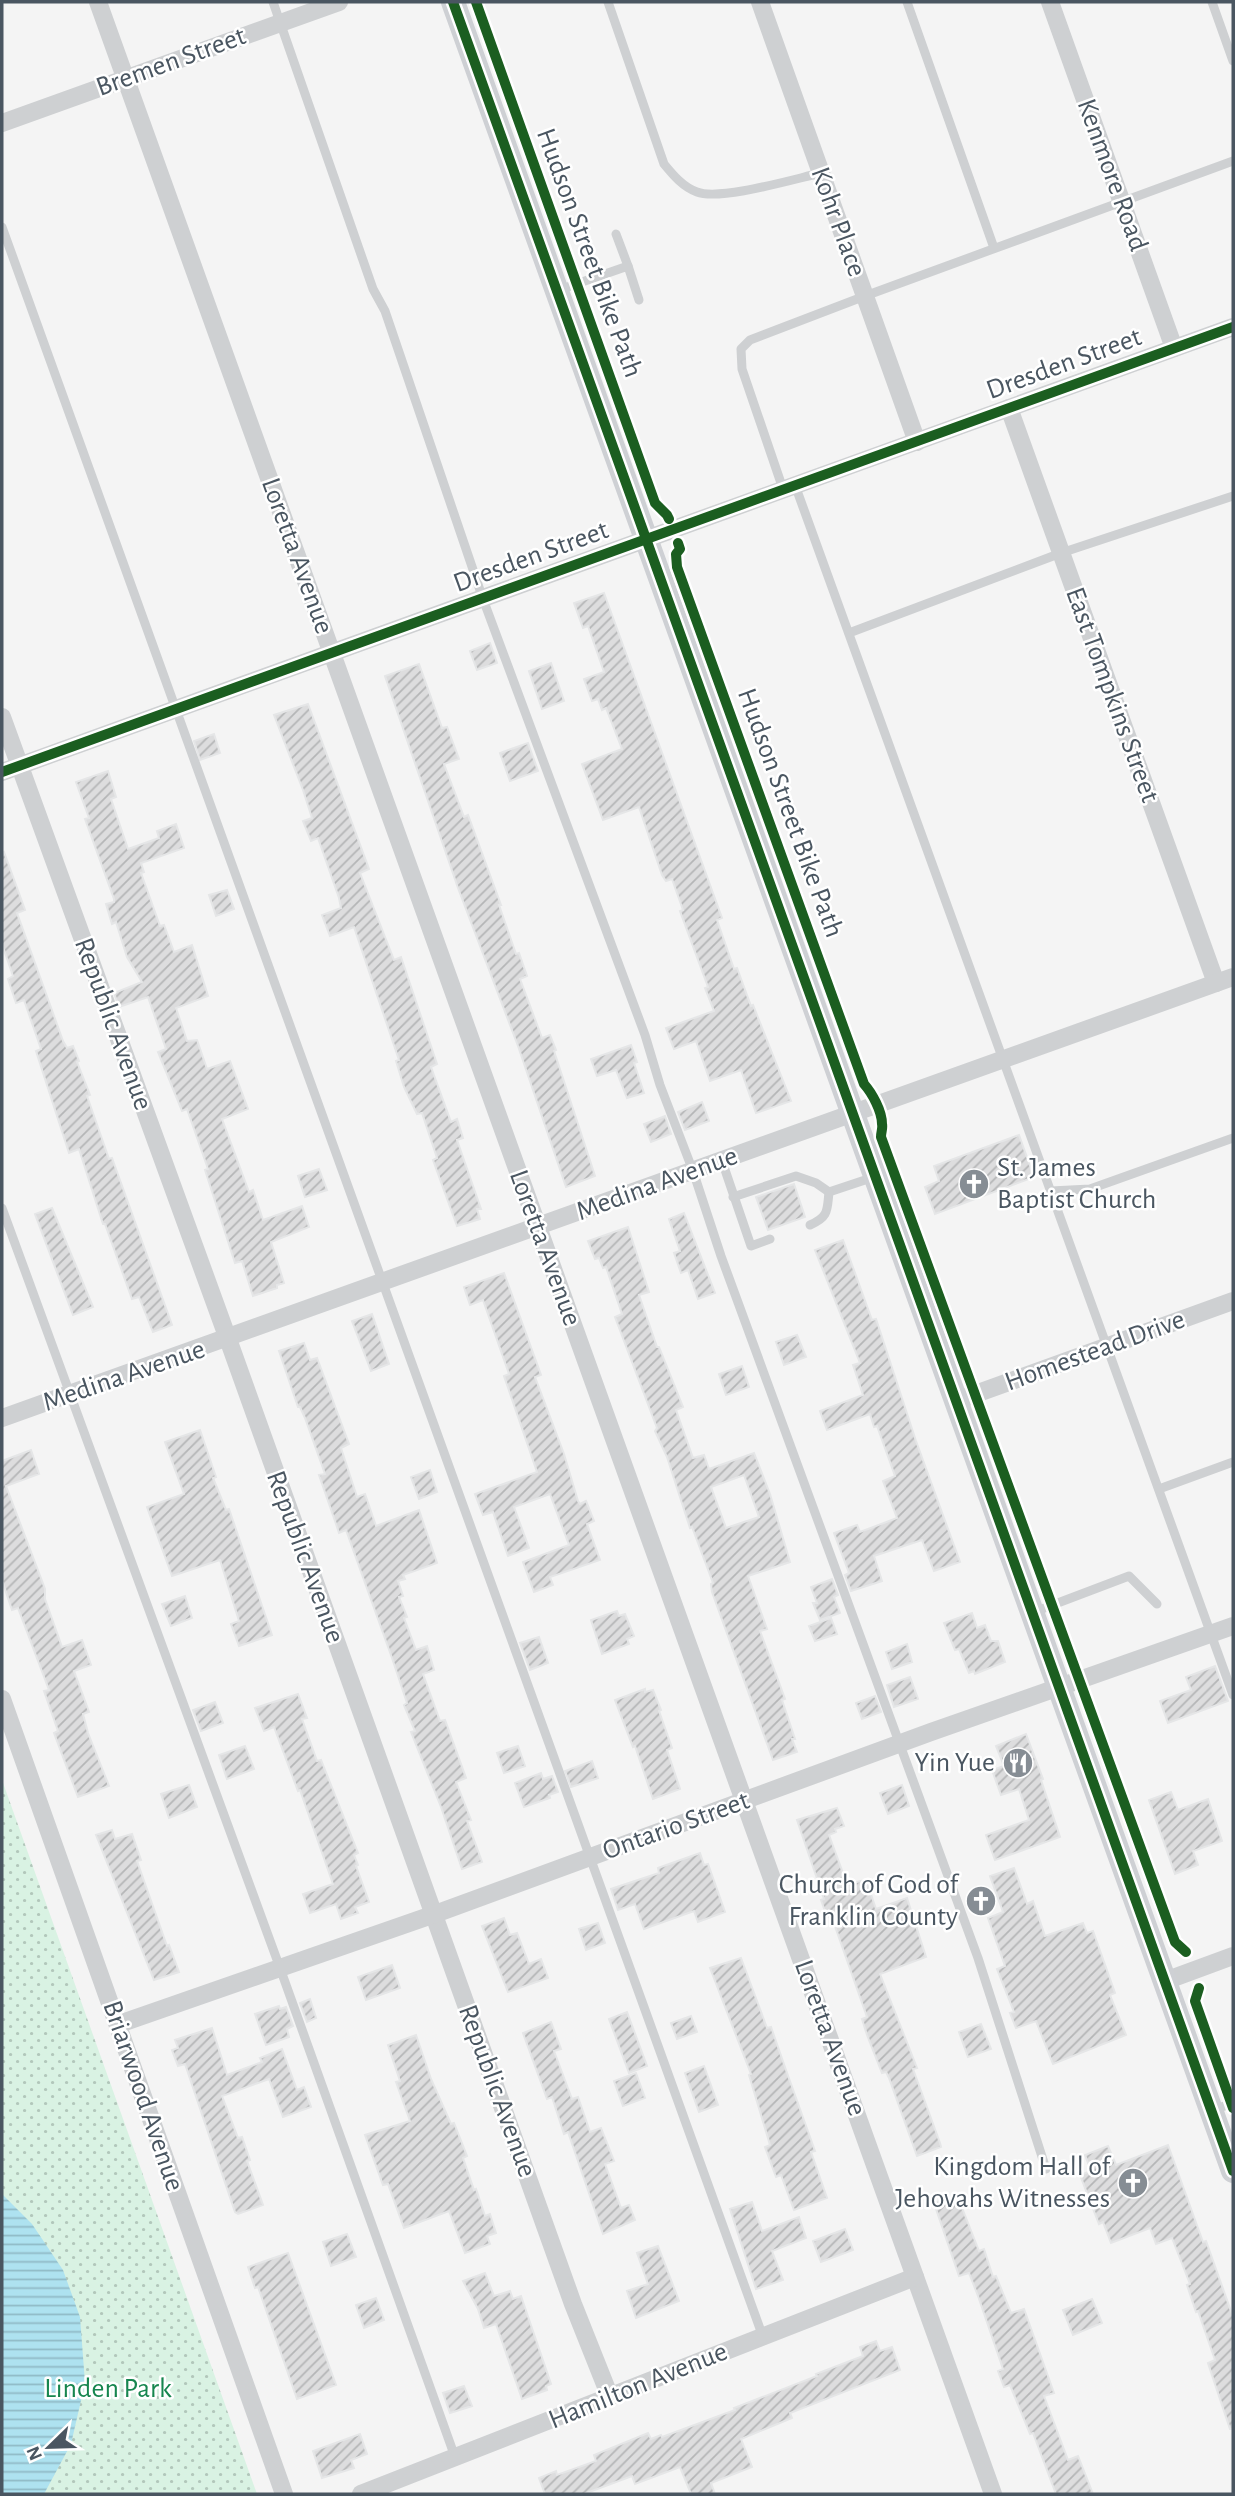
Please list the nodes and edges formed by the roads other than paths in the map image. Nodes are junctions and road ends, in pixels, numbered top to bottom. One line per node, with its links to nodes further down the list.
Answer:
1 (98, 2): 12 (street, Loretta Avenue)
2 (273, 2): 10 (lane)
3 (340, 2): 10 (street, Bremen Street)
4 (453, 2): 21 (main road)
5 (608, 2): 15 (lane)
6 (760, 2): 15 (street, Kohr Place)
7 (907, 2): 19 (lane)
8 (1050, 2): 16 (street, Kenmore Road)
9 (1212, 2): 11 (lane)
10 (280, 23): 12 (street, Bremen Street); 32 (lane)
11 (1233, 61)
12 (125, 78): 13 (street, Bremen Street); 34 (street, Loretta Avenue)
13 (2, 123)
14 (1233, 162): 16 (lane)
15 (821, 173): 22 (street, Kohr Place)
16 (1121, 202): 19 (lane); 25 (street, Kenmore Road)
17 (2, 227): 35 (lane)
18 (616, 234): 20 (lane)
19 (994, 248): 22 (lane)
20 (628, 267): 21 (lane); 23 (lane)
21 (557, 290): 30 (main road)
22 (865, 296): 27 (street, Kohr Place); 28 (lane)
23 (639, 300)
24 (1233, 327): 25 (street, Dresden Street)
25 (1174, 348): 26 (street, Dresden Street)
26 (1009, 408): 27 (street, Dresden Street); 31 (street, East Tompkins Street)
27 (917, 442): 28 (street, Dresden Street)
28 (789, 487): 30 (street, Dresden Street); 33 (lane)
29 (1233, 496): 31 (lane)
30 (646, 539): 32 (street, Dresden Street); 41 (main road)
31 (1061, 553): 33 (lane); 39 (street, East Tompkins Street)
32 (483, 598): 34 (street, Dresden Street); 44 (lane)
33 (849, 633): 40 (lane)
34 (331, 653): 35 (street, Dresden Street); 51 (street, Loretta Avenue)
35 (174, 709): 37 (street, Dresden Street); 53 (lane)
36 (2, 717): 37 (street, Republic Avenue)
37 (19, 766): 38 (street, Dresden Street); 55 (street, Republic Avenue)
38 (2, 772)
39 (1225, 980): 40 (street, Medina Avenue)
40 (1003, 1060): 41 (street, Medina Avenue); 46 (lane)
41 (853, 1114): 43 (street, Medina Avenue); 45 (main road)
42 (1233, 1138): 46 (lane)
43 (722, 1161): 44 (street, Medina Avenue); 48 (lane)
44 (693, 1171): 51 (street, Medina Avenue); 69 (lane)
45 (875, 1176): 47 (lane); 58 (main road)
46 (1051, 1191): 56 (lane)
47 (829, 1192): 48 (lane); 50 (lane)
48 (733, 1197): 52 (lane)
49 (2, 1208): 57 (lane)
50 (810, 1225)
51 (538, 1227): 53 (street, Medina Avenue); 70 (street, Loretta Avenue)
52 (770, 1239)
53 (383, 1283): 55 (street, Medina Avenue); 71 (lane)
54 (1233, 1301): 56 (street, Homestead Drive)
55 (228, 1339): 57 (street, Medina Avenue); 72 (street, Republic Avenue)
56 (1109, 1346): 58 (street, Homestead Drive); 61 (lane)
57 (69, 1394): 59 (street, Medina Avenue); 74 (lane)
58 (956, 1401): 63 (main road)
59 (2, 1418)
60 (1233, 1462): 61 (lane)
61 (1159, 1489): 65 (lane)
62 (1157, 1604): 63 (lane)
63 (1032, 1613): 66 (main road)
64 (1233, 1626): 65 (street, Ontario Street)
65 (1211, 1634): 66 (street, Ontario Street); 67 (lane)
66 (1059, 1688): 69 (street, Ontario Street); 75 (main road)
67 (1233, 1695)
68 (2, 1699): 76 (street, Briarwood Avenue)
69 (899, 1744): 70 (street, Ontario Street); 78 (lane)
70 (744, 1801): 71 (street, Ontario Street); 80 (street, Loretta Avenue)
71 (589, 1858): 72 (street, Ontario Street); 81 (lane)
72 (435, 1914): 74 (street, Ontario Street); 82 (street, Republic Avenue)
73 (1233, 1956): 75 (street)
74 (280, 1968): 76 (street, Ontario Street); 83 (lane)
75 (1165, 1981): 77 (main road)
76 (119, 2024): 84 (street, Briarwood Avenue)
77 (1222, 2107): 79 (main road)
78 (1046, 2169)
79 (1233, 2171)
80 (915, 2277): 81 (street, Hamilton Avenue); 86 (street, Loretta Avenue)
81 (763, 2337): 82 (street, Hamilton Avenue)
82 (610, 2397): 83 (street, Hamilton Avenue)
83 (456, 2459): 85 (street, Hamilton Avenue)
84 (284, 2494)
85 (361, 2494)
86 (993, 2494)

